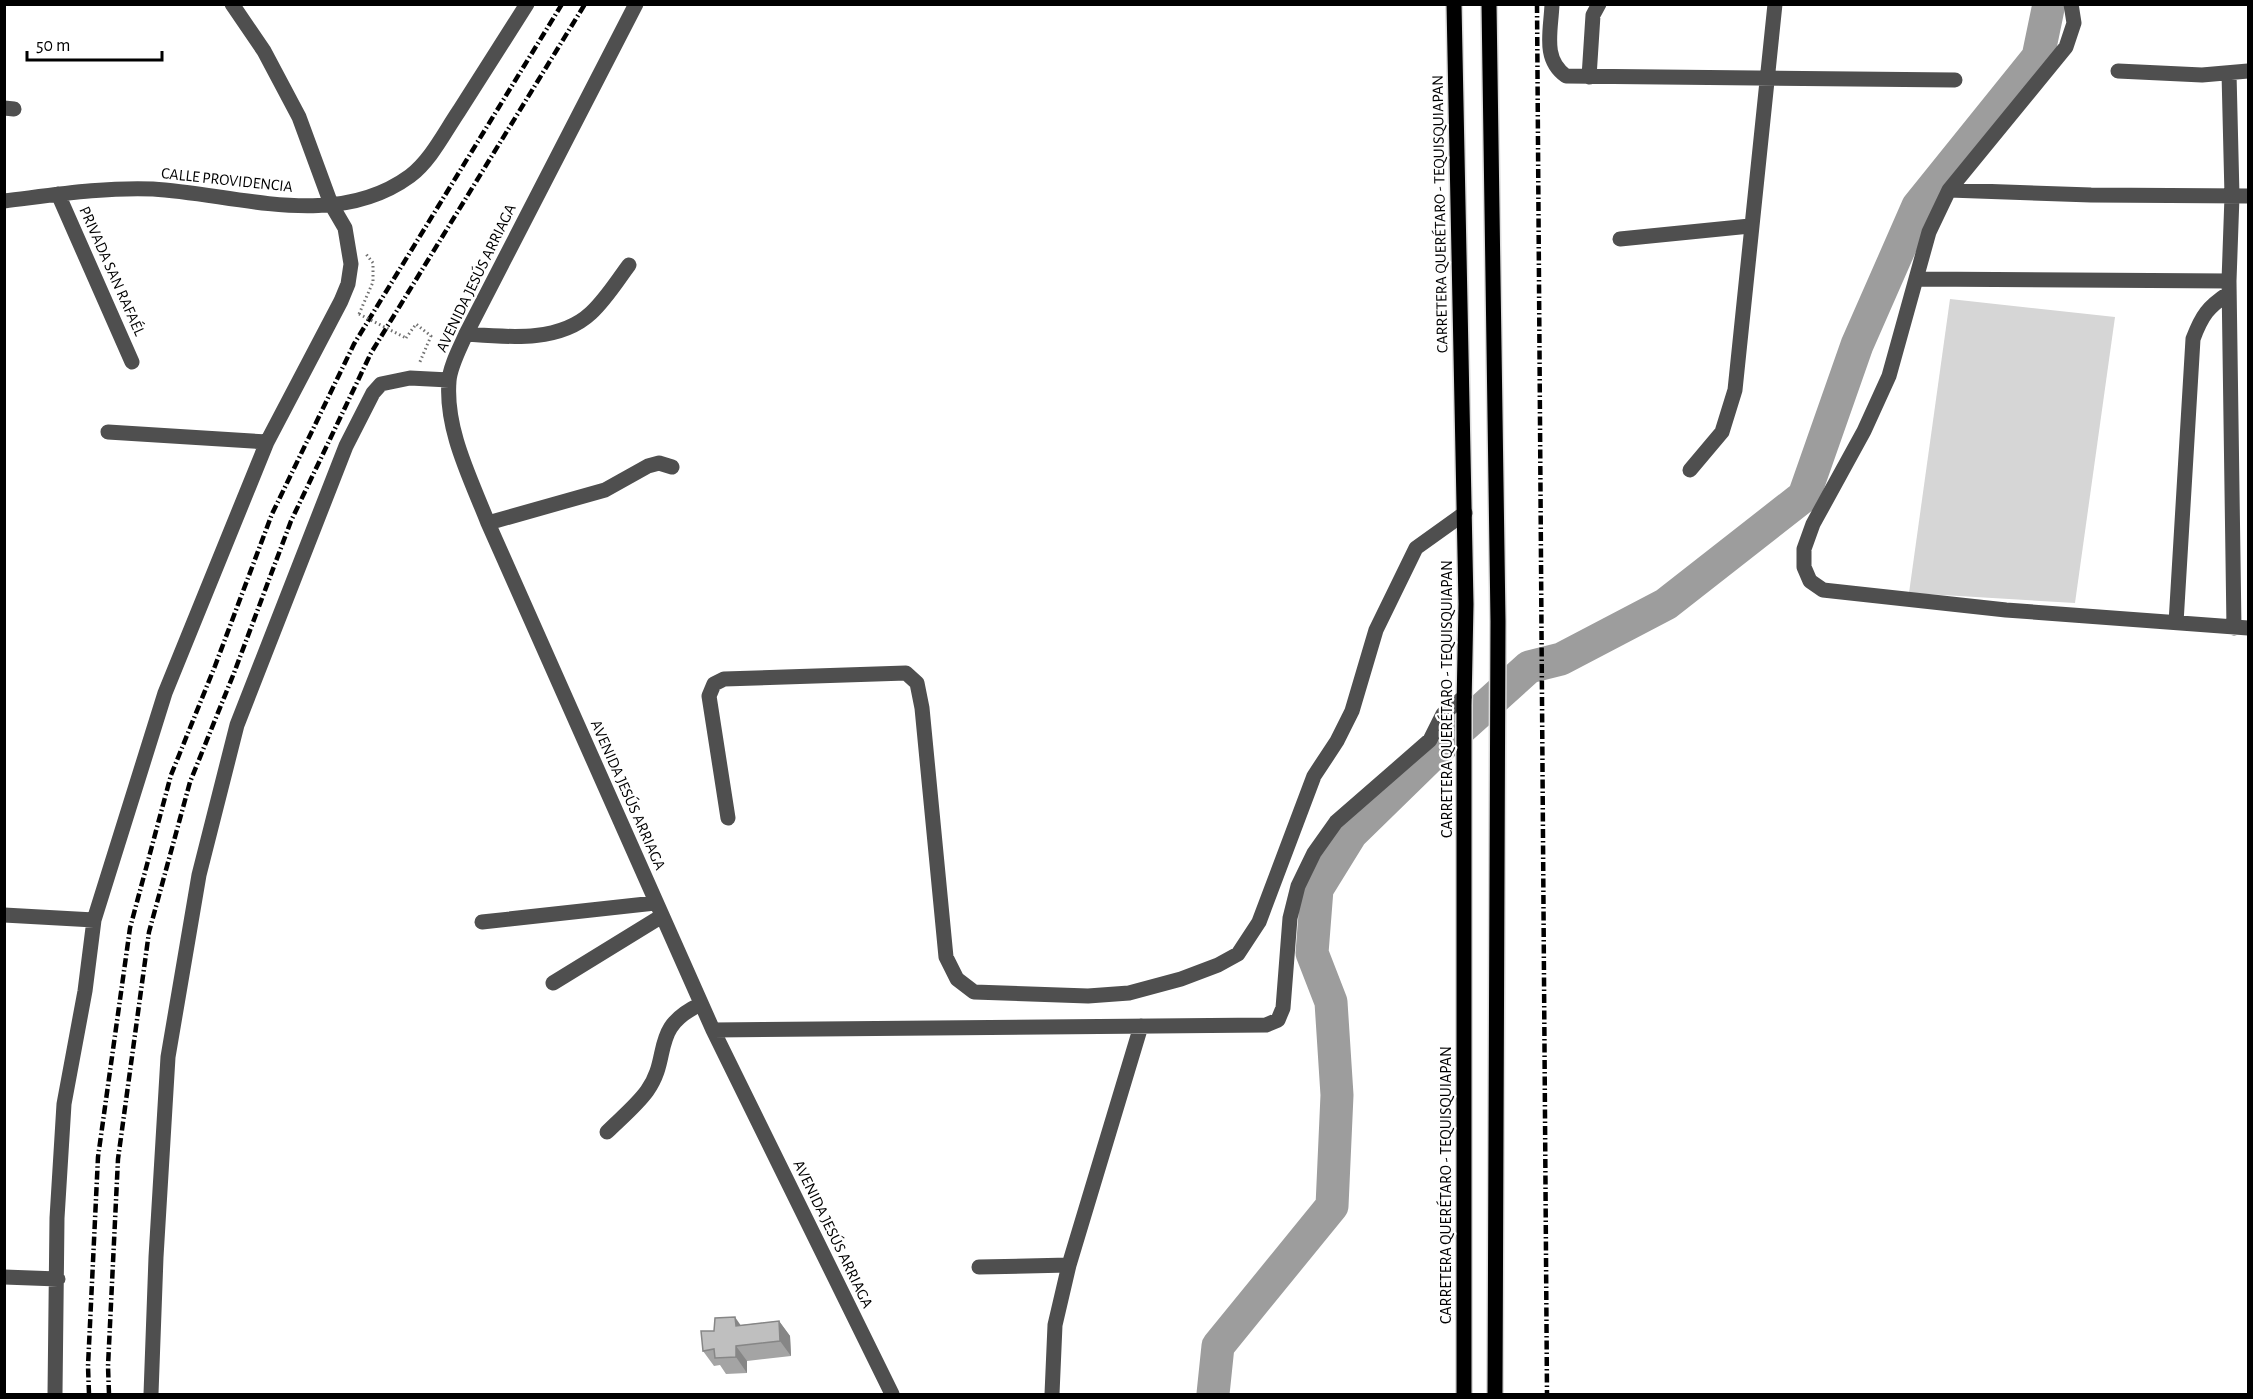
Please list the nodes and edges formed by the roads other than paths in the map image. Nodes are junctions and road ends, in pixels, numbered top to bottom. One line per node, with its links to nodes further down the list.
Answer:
1 (232, 4): 21 (street)
2 (527, 4): 21 (street, CALLE PROVIDENCIA)
3 (636, 4): 27 (street, AVENIDA JESÚS ARRIAGA)
4 (1454, 4): 34 (main road, CARRETERA QUERÉTARO - TEQUISQUIAPAN)
5 (1489, 4): 58 (main road)
6 (1552, 4): 13 (street)
7 (1599, 4): 13 (street)
8 (1775, 4): 14 (street)
9 (2072, 4): 16 (street)
10 (2118, 71): 12 (street)
11 (2248, 72): 12 (street)
12 (2229, 73): 18 (street)
13 (1589, 77): 14 (street)
14 (1768, 77): 15 (street); 22 (street)
15 (1955, 80)
16 (1949, 190): 18 (street); 25 (street)
17 (58, 194): 20 (street, CALLE PROVIDENCIA); 21 (street, CALLE PROVIDENCIA); 28 (street, PRIVADA SAN RAFAÉL)
18 (2232, 196): 19 (street); 26 (street)
19 (2248, 196)
20 (4, 201)
21 (331, 204): 31 (street)
22 (1750, 226): 23 (street); 33 (street)
23 (1620, 239)
24 (629, 266): 27 (street)
25 (1917, 279): 26 (street); 36 (street)
26 (2229, 287): 36 (street); 37 (street)
27 (466, 334): 29 (street, AVENIDA JESÚS ARRIAGA)
28 (132, 362)
29 (449, 380): 35 (street, AVENIDA JESÚS ARRIAGA); 54 (street)
30 (108, 432): 31 (street)
31 (267, 442): 42 (street)
32 (672, 467): 35 (street)
33 (1690, 470)
34 (1465, 513): 38 (main road, CARRETERA QUERÉTARO - TEQUISQUIAPAN); 39 (street)
35 (488, 523): 40 (street, AVENIDA JESÚS ARRIAGA)
36 (2176, 623): 37 (street)
37 (2241, 628)
38 (1464, 701): 46 (street); 57 (main road, CARRETERA QUERÉTARO - TEQUISQUIAPAN)
39 (728, 818)
40 (658, 909): 43 (street); 44 (street); 45 (street, AVENIDA JESÚS ARRIAGA)
41 (4, 915): 42 (street)
42 (94, 920): 52 (street)
43 (482, 922)
44 (553, 983)
45 (701, 1004): 47 (street, AVENIDA JESÚS ARRIAGA); 48 (street)
46 (1142, 1026): 47 (street); 49 (street)
47 (713, 1030): 55 (street, AVENIDA JESÚS ARRIAGA)
48 (608, 1132)
49 (1069, 1264): 50 (street); 56 (street)
50 (979, 1267)
51 (4, 1277): 52 (street)
52 (58, 1279): 53 (street)
53 (55, 1395)
54 (151, 1395)
55 (892, 1395)
56 (1052, 1395)
57 (1464, 1395)
58 (1495, 1395)

